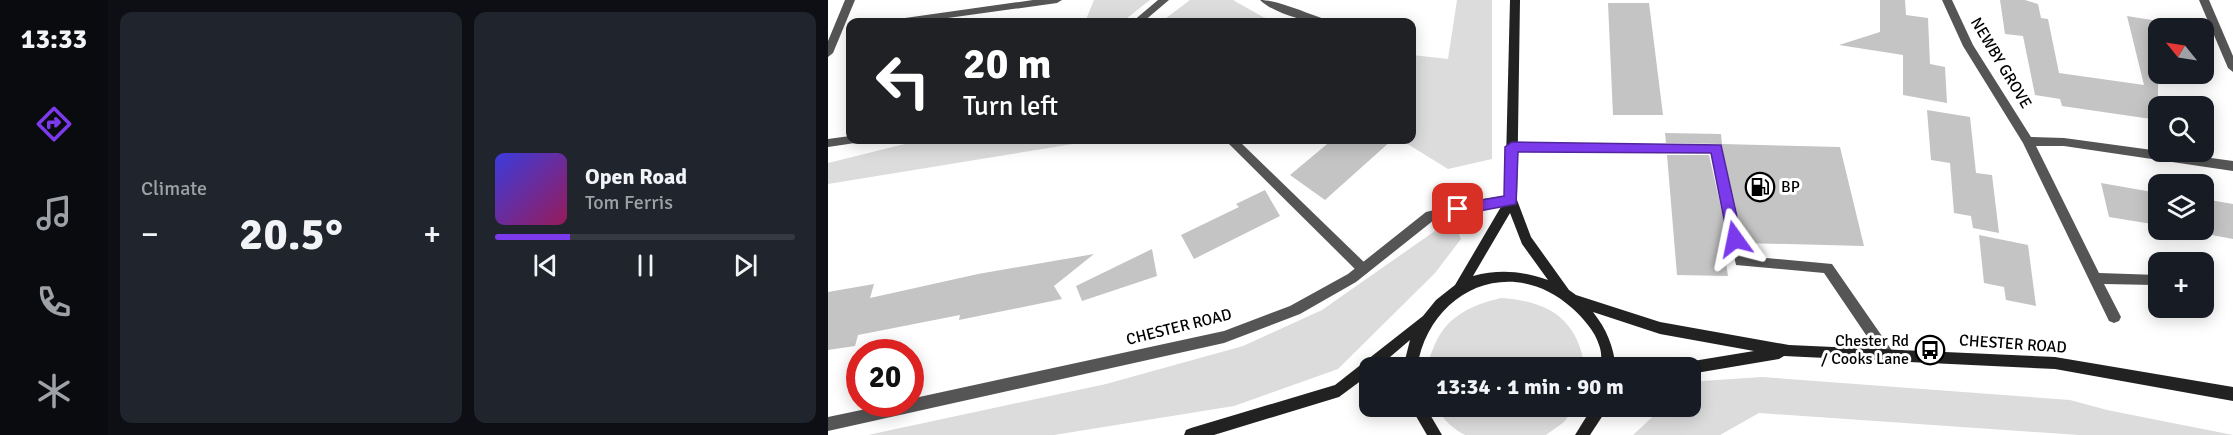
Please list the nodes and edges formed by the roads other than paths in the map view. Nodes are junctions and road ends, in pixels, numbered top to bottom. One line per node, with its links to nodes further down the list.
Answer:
1 (850, 0): 11 (street)
2 (1057, 0): 8 (street)
3 (1164, 0): 9 (street)
4 (1265, 0): 10 (street)
5 (1515, 0): 18 (main road)
6 (1947, 0): 15 (street, NEWBY GROVE)
7 (2204, 0): 13 (street)
8 (927, 18)
9 (1142, 18)
10 (1310, 18)
11 (832, 32): 12 (street)
12 (828, 53)
13 (2233, 68)
14 (846, 141): 16 (street)
15 (2028, 141): 19 (street); 22 (street, NEWBY GROVE)
16 (828, 143)
17 (1236, 144): 21 (street)
18 (1512, 147): 20 (main road); 30 (street)
19 (2233, 166)
20 (1511, 200): 21 (street, CHESTER ROAD); 24 (main road); 25 (main road)
21 (1364, 269): 37 (street, CHESTER ROAD)
22 (2095, 278): 23 (street); 28 (street, NEWBY GROVE)
23 (2148, 279)
24 (1460, 288): 25 (main road); 27 (main road)
25 (1563, 291): 26 (main road)
26 (1577, 302): 29 (main road, CHESTER ROAD); 32 (main road)
27 (1430, 316): 31 (main road); 38 (main road)
28 (2114, 317)
29 (1790, 351): 30 (main road, CHESTER ROAD); 33 (main road, CHESTER ROAD)
30 (1888, 356): 34 (main road, CHESTER ROAD)
31 (1413, 357)
32 (1608, 357)
33 (1701, 366)
34 (2233, 394)
35 (1424, 417): 39 (main road)
36 (1594, 417): 40 (main road)
37 (828, 424)
38 (1191, 435)
39 (1435, 435)
40 (1582, 435)

